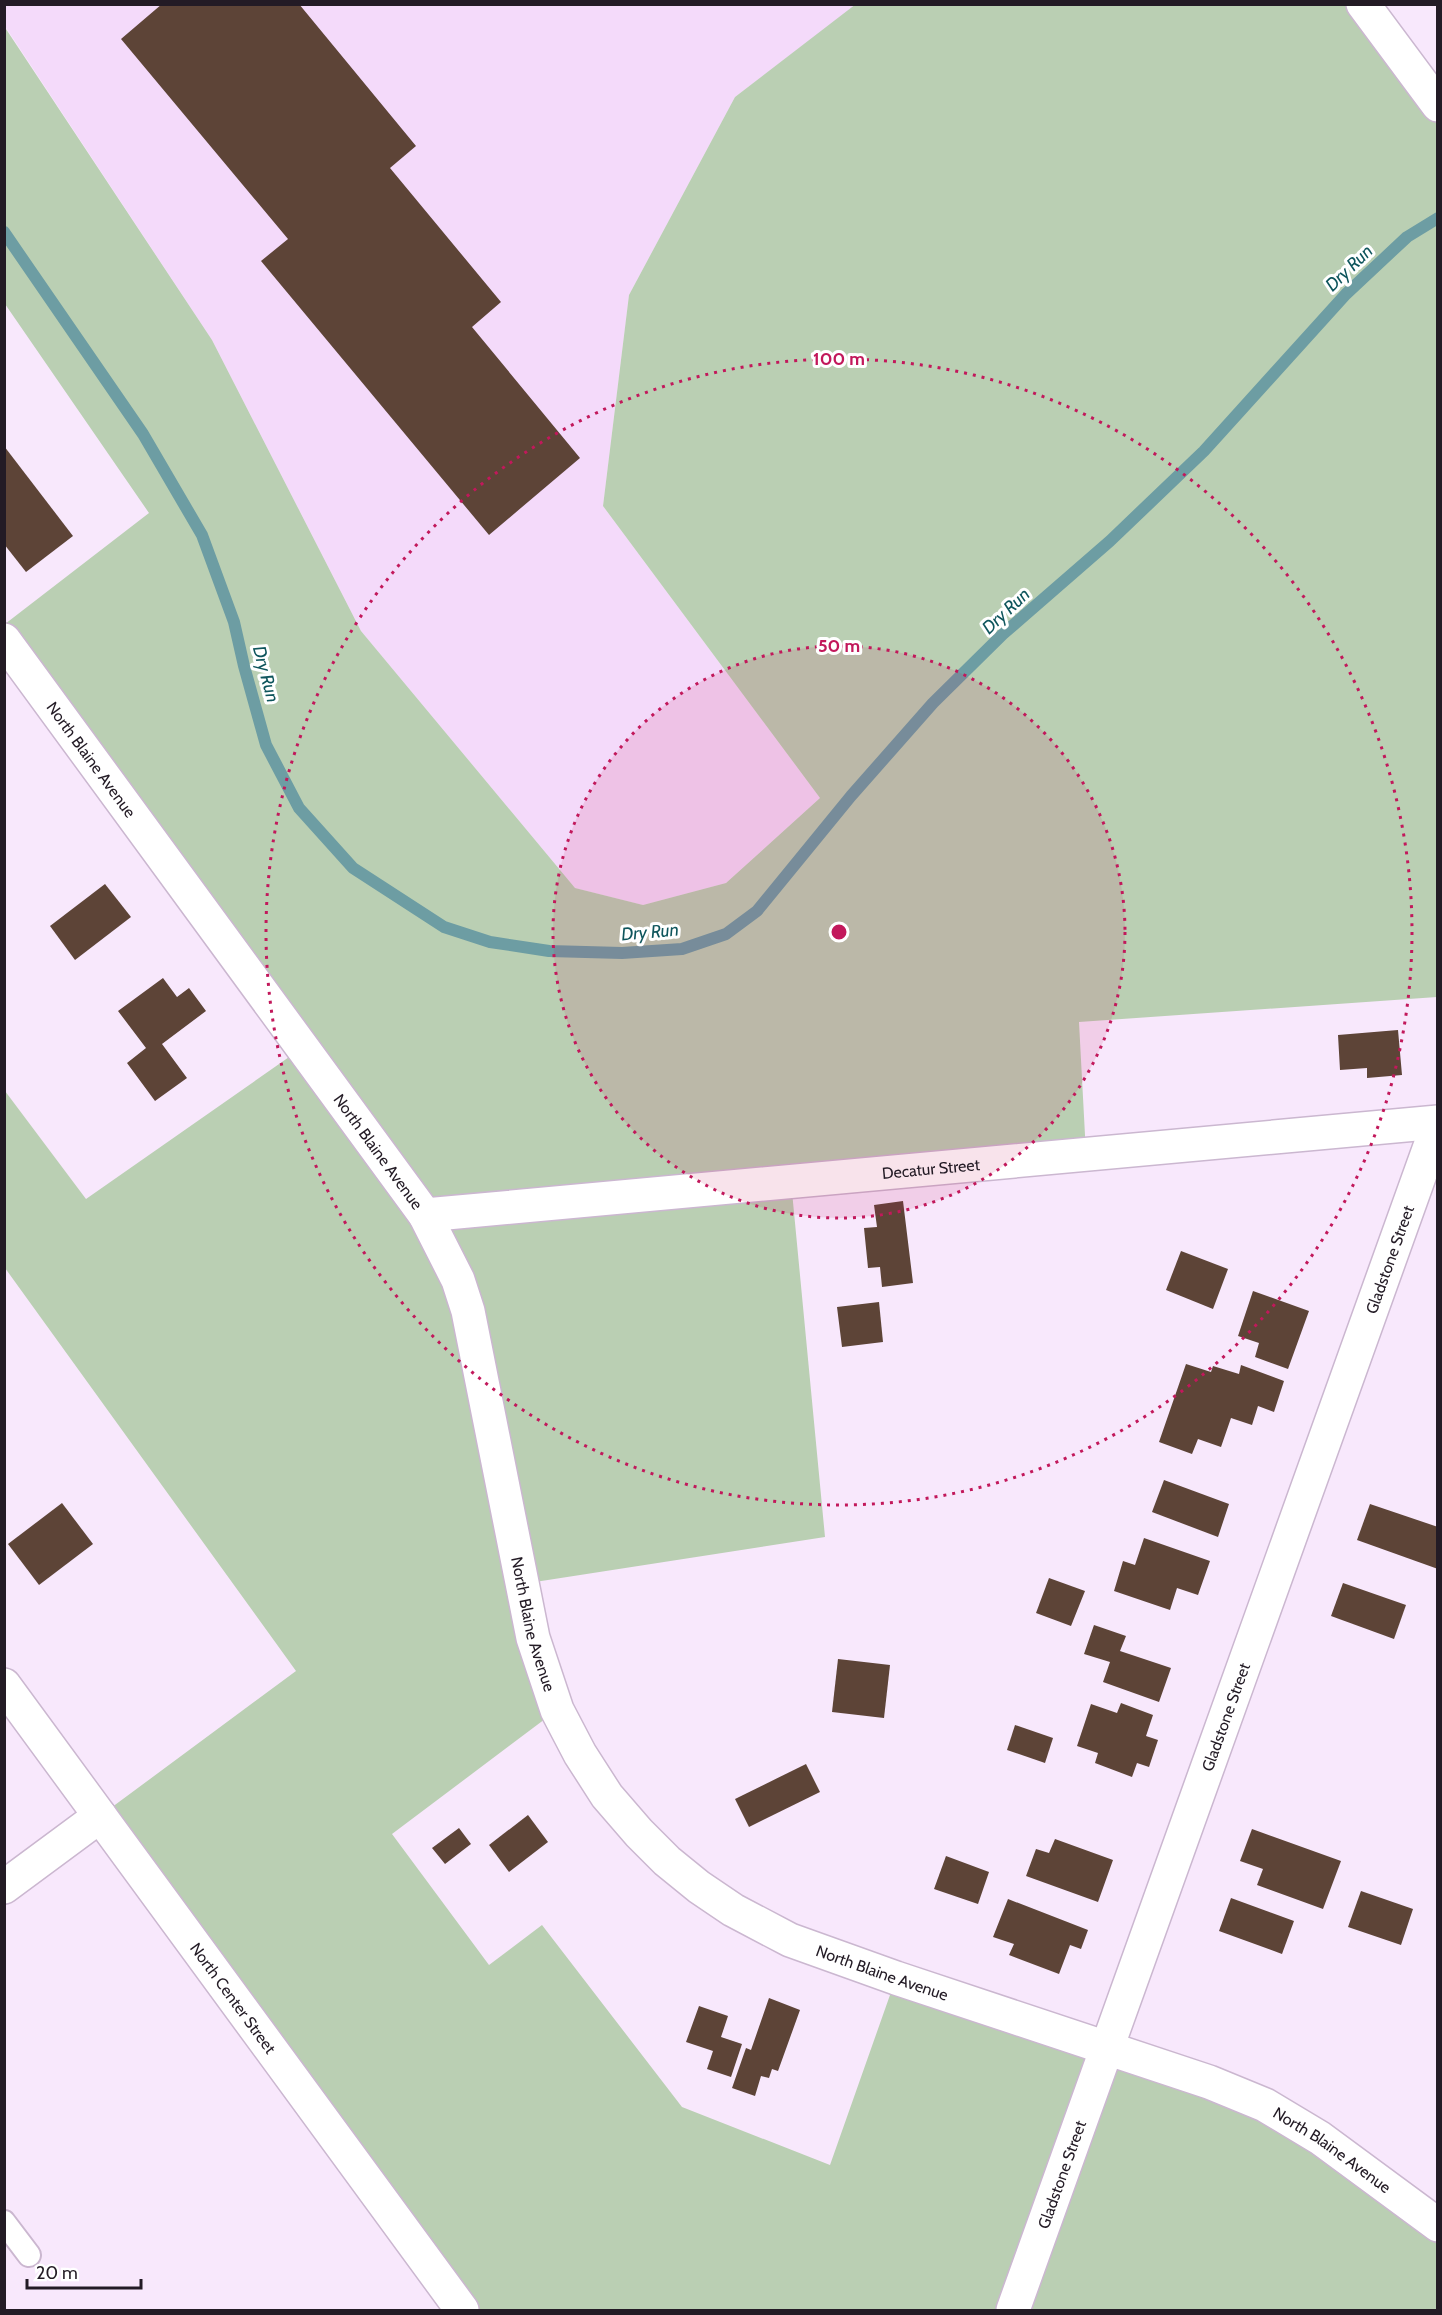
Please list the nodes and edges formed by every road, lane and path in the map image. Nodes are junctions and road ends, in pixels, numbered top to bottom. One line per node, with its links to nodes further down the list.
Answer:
1 (1363, 4): 2 (street)
2 (1432, 88)
3 (4, 640): 5 (street, North Blaine Avenue)
4 (1437, 1123): 5 (street, Decatur Street); 9 (street, Gladstone Street)
5 (425, 1215): 9 (street, North Blaine Avenue)
6 (4, 1685): 7 (street, North Center Street)
7 (100, 1816): 8 (street); 13 (street, North Center Street)
8 (4, 1887)
9 (1107, 2048): 11 (street, North Blaine Avenue); 14 (street, Gladstone Street)
10 (4, 2222): 12 (lane)
11 (1437, 2225)
12 (29, 2255)
13 (462, 2310)
14 (1013, 2310)

